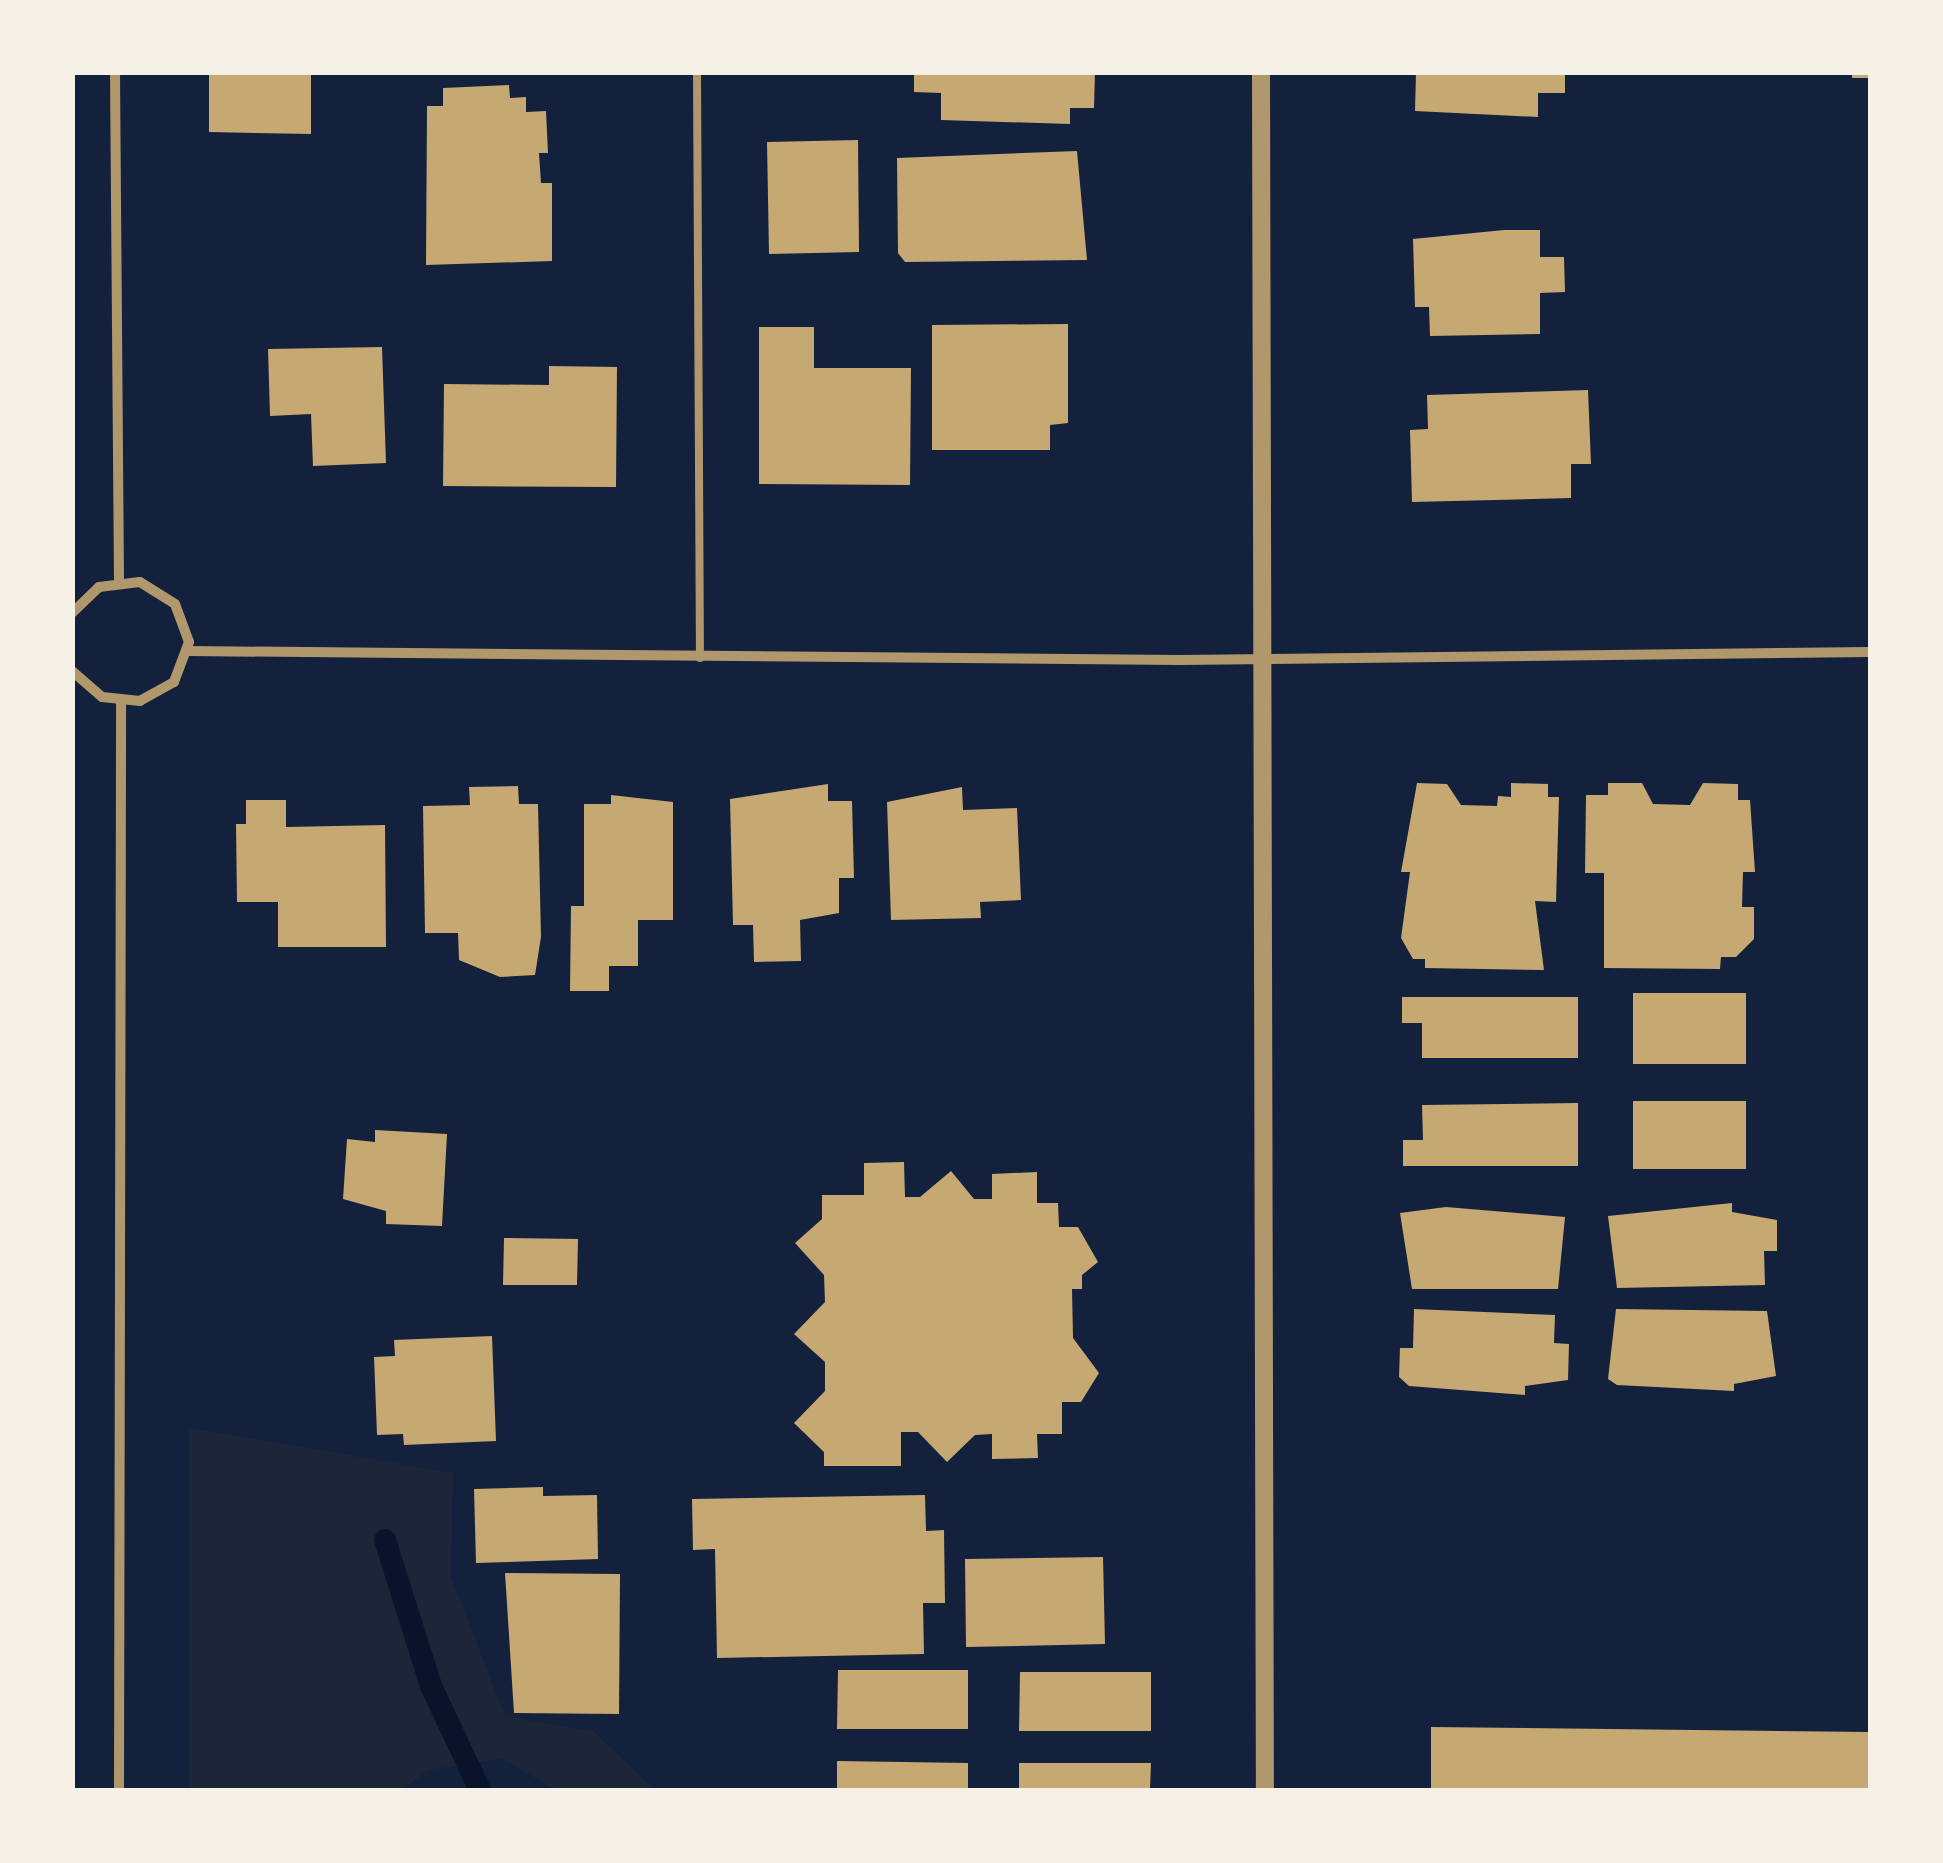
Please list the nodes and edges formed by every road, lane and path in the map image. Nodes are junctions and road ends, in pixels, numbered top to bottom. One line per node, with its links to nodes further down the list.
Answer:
1 (115, 72): 4 (street)
2 (697, 72): 8 (lane)
3 (1262, 72): 9 (street)
4 (118, 581): 5 (street); 6 (street)
5 (72, 614)
6 (187, 651): 8 (street); 11 (street)
7 (1870, 652): 9 (street)
8 (700, 658): 9 (street)
9 (1260, 660): 13 (street)
10 (72, 671): 11 (street)
11 (121, 702): 12 (street)
12 (119, 1790)
13 (1265, 1790)

